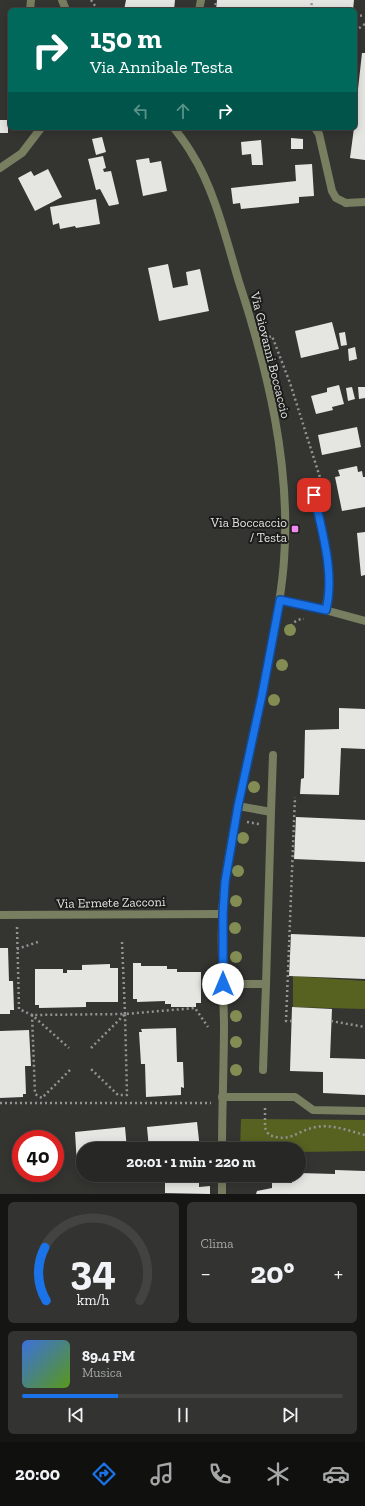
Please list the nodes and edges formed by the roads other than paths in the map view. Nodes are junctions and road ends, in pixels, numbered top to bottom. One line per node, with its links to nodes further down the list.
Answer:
1 (39, 130): 4 (street)
2 (175, 130): 7 (street, Via Giovanni Boccaccio)
3 (316, 130): 5 (street)
4 (0, 168)
5 (365, 202)
6 (314, 495): 8 (street)
7 (280, 600): 8 (street); 11 (street, Via Giovanni Boccaccio)
8 (326, 610): 9 (street)
9 (365, 621)
10 (273, 755): 12 (street)
11 (238, 806): 12 (street); 13 (street, Via Giovanni Boccaccio)
12 (271, 812): 16 (street)
13 (223, 914): 14 (street, Via Ermete Zacconi); 15 (street, Via Giovanni Boccaccio)
14 (0, 915)
15 (223, 984): 16 (street); 18 (street, Via Giovanni Boccaccio)
16 (266, 984): 17 (street)
17 (263, 1070)
18 (222, 1097): 19 (street); 20 (street, Via Giovanni Boccaccio)
19 (365, 1111)
20 (222, 1142)
21 (222, 1182): 22 (street)
22 (222, 1194)

